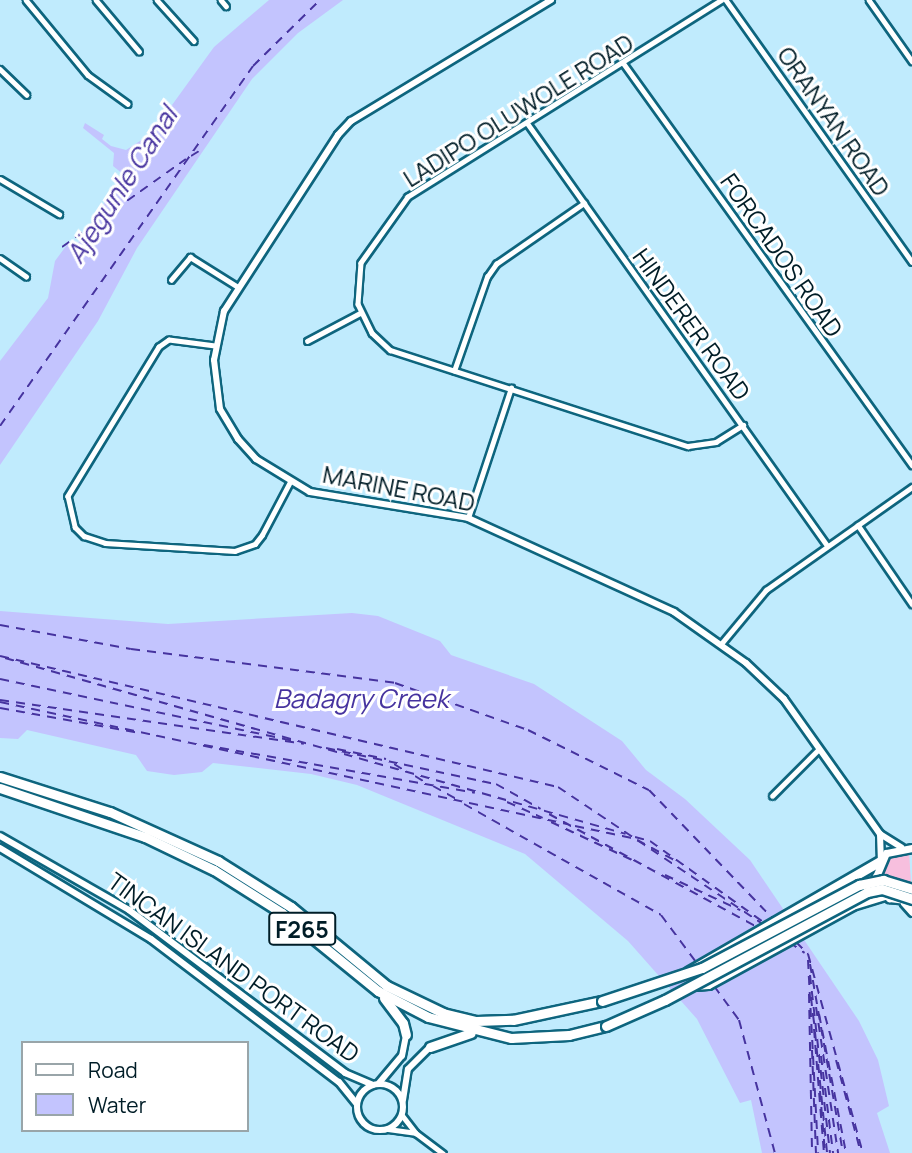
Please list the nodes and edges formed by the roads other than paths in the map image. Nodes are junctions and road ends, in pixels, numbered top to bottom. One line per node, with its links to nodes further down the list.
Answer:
1 (26, 0): 15 (street)
2 (96, 0): 10 (street)
3 (157, 0): 9 (street)
4 (221, 0): 8 (street)
5 (551, 0): 24 (street, MARINE ROAD)
6 (724, 0): 12 (street, LADIPO OLUWOLE ROAD); 21 (street, ORANYAN ROAD)
7 (869, 0): 11 (street)
8 (226, 6)
9 (194, 41)
10 (139, 51)
11 (912, 61)
12 (624, 64): 16 (street, LADIPO OLUWOLE ROAD); 31 (street, FORCADOS ROAD)
13 (0, 69): 14 (street)
14 (27, 96)
15 (128, 104)
16 (528, 124): 18 (street, HINDERER ROAD); 25 (street, LADIPO OLUWOLE ROAD)
17 (0, 178): 19 (street)
18 (584, 203): 28 (street); 30 (street, HINDERER ROAD)
19 (59, 214)
20 (0, 258): 22 (street)
21 (912, 262)
22 (26, 276)
23 (171, 280): 24 (street)
24 (238, 287): 27 (street, MARINE ROAD)
25 (360, 313): 26 (street); 28 (street)
26 (307, 341)
27 (215, 346): 32 (street, MARINE ROAD); 32 (street)
28 (453, 371): 29 (street)
29 (511, 388): 30 (street); 34 (street)
30 (743, 425): 36 (street, HINDERER ROAD)
31 (912, 465)
32 (290, 482): 34 (street, MARINE ROAD)
33 (912, 486): 35 (street)
34 (468, 518): 38 (street, MARINE ROAD)
35 (858, 525): 36 (street); 37 (street)
36 (827, 545): 38 (street)
37 (912, 604)
38 (721, 644): 39 (street, MARINE ROAD)
39 (820, 748): 42 (street); 43 (street, MARINE ROAD)
40 (0, 777): 53 (highway, F265, bridge)
41 (0, 788): 55 (highway, F265)
42 (772, 796)
43 (880, 834): 45 (street); 48 (street)
44 (0, 835): 59 (street, TINCAN ISLAND PORT ROAD)
45 (901, 847): 47 (main road); 48 (main road)
46 (0, 848): 61 (street, TINCAN ISLAND PORT ROAD)
47 (912, 848)
48 (880, 860): 50 (main road); 53 (highway)
49 (912, 889): 53 (highway, F265, bridge)
50 (885, 895): 51 (main road); 54 (highway)
51 (909, 901): 52 (main road); 54 (highway, F265, bridge)
52 (912, 912)
53 (686, 975)
54 (694, 985): 56 (highway, F265, bridge)
55 (378, 991): 56 (highway, F265); 57 (highway)
56 (476, 1032): 58 (highway)
57 (406, 1035): 59 (street)
58 (430, 1047): 60 (street)
59 (376, 1084): 60 (street); 61 (street)
60 (403, 1102): 62 (street)
61 (357, 1104): 63 (street)
62 (402, 1115): 63 (street); 64 (street)
63 (388, 1129): 64 (street)
64 (416, 1133): 65 (street)
65 (443, 1153)

